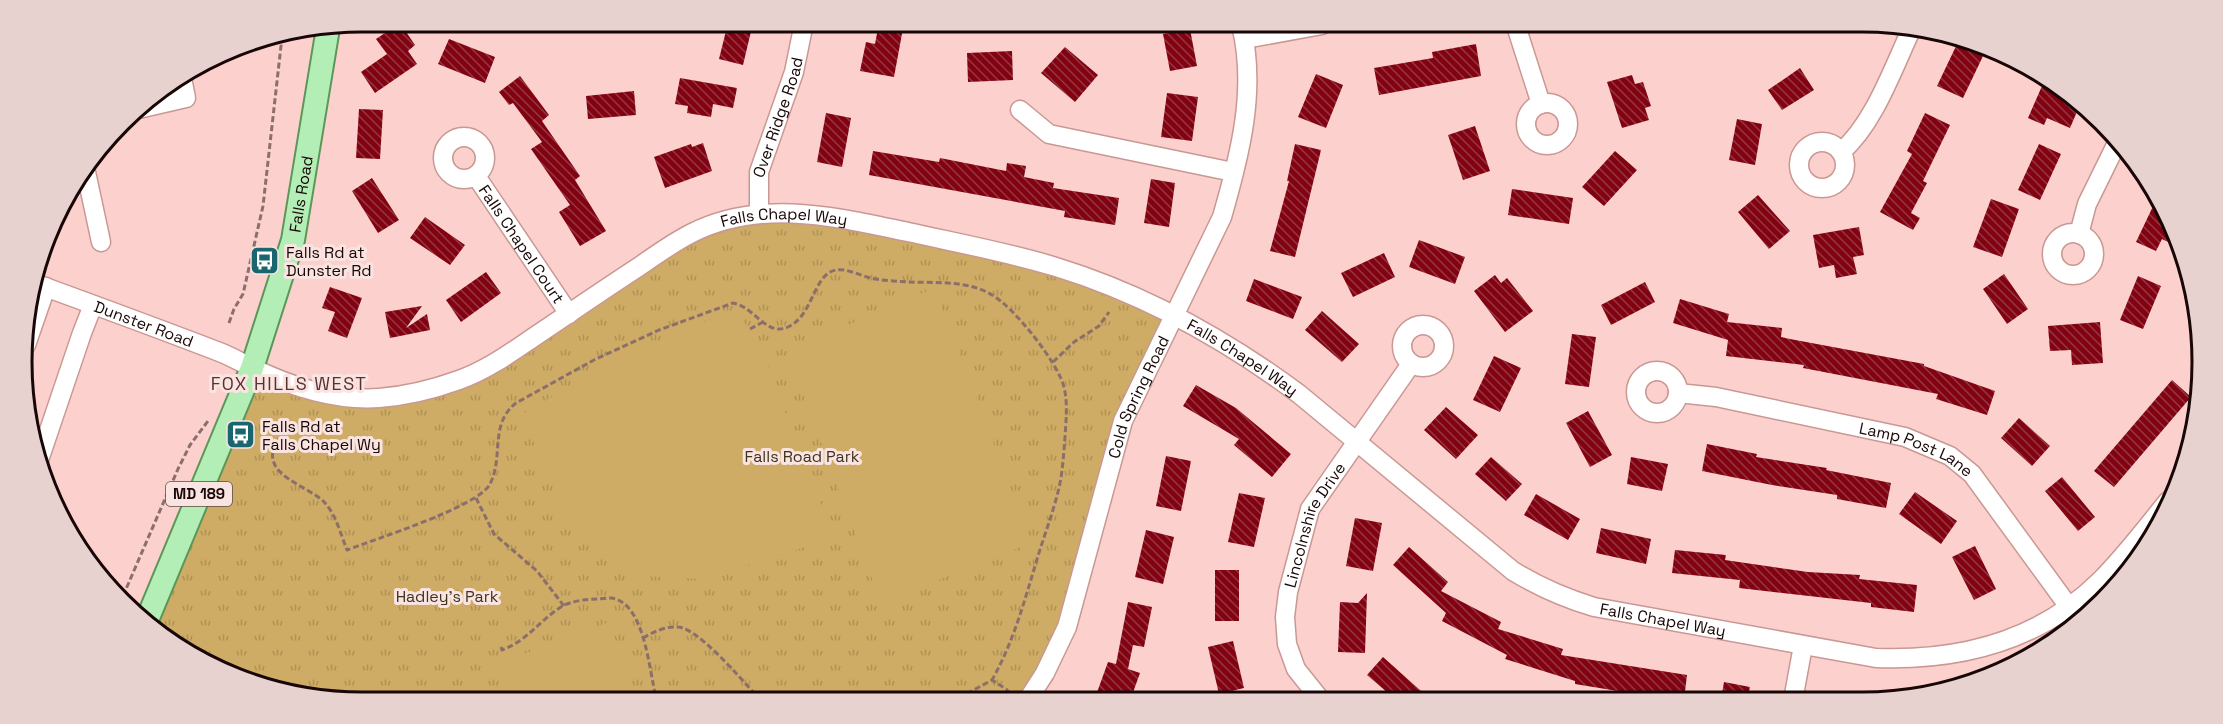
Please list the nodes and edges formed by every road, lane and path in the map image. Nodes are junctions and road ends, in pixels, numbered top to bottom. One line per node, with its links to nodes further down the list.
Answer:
1 (802, 32): 16 (street, Over Ridge Road)
2 (1243, 32): 13 (street, Cold Spring Road)
3 (1518, 32): 8 (street)
4 (327, 33): 29 (main road, Falls Road / MD 189)
5 (1909, 35): 12 (street)
6 (281, 42): 25 (path)
7 (183, 84): 9 (street)
8 (1541, 104)
9 (155, 105)
10 (1020, 110): 13 (street)
11 (2113, 149): 17 (street)
12 (1841, 152)
13 (1233, 172): 23 (street, Cold Spring Road)
14 (476, 176): 22 (street, Falls Chapel Court)
15 (86, 180): 18 (street)
16 (759, 213): 22 (street, Falls Chapel Way); 23 (street, Falls Chapel Way)
17 (2079, 234)
18 (101, 242)
19 (40, 285): 20 (street, Dunster Road)
20 (93, 305): 29 (street, Dunster Road); 34 (street)
21 (1109, 312): 27 (path)
22 (569, 314): 29 (street, Falls Chapel Way)
23 (1173, 314): 33 (street, Falls Chapel Way); 50 (street, Cold Spring Road)
24 (763, 322): 26 (path); 27 (path); 35 (path)
25 (229, 323)
26 (750, 329)
27 (1053, 362): 45 (path)
28 (1411, 364): 33 (street, Lincolnshire Drive)
29 (252, 368): 40 (main road, Falls Road / MD 189)
30 (1678, 393): 39 (street, Lamp Post Lane)
31 (214, 412): 37 (path)
32 (291, 422): 35 (path)
33 (1357, 442): 43 (street, Falls Chapel Way); 51 (street, Lincolnshire Drive)
34 (42, 444)
35 (476, 498): 38 (path)
36 (2147, 527): 39 (street, Falls Chapel Way)
37 (125, 592)
38 (564, 606): 42 (path); 44 (path)
39 (2069, 607): 41 (street, Lamp Post Lane); 43 (street, Falls Chapel Way)
40 (149, 614)
41 (2074, 614)
42 (643, 638): 46 (path); 47 (path)
43 (1803, 646): 52 (street)
44 (501, 647)
45 (992, 680): 48 (path); 49 (path)
46 (655, 692)
47 (753, 692)
48 (970, 692)
49 (1009, 692)
50 (1033, 692)
51 (1314, 692)
52 (1794, 692)

